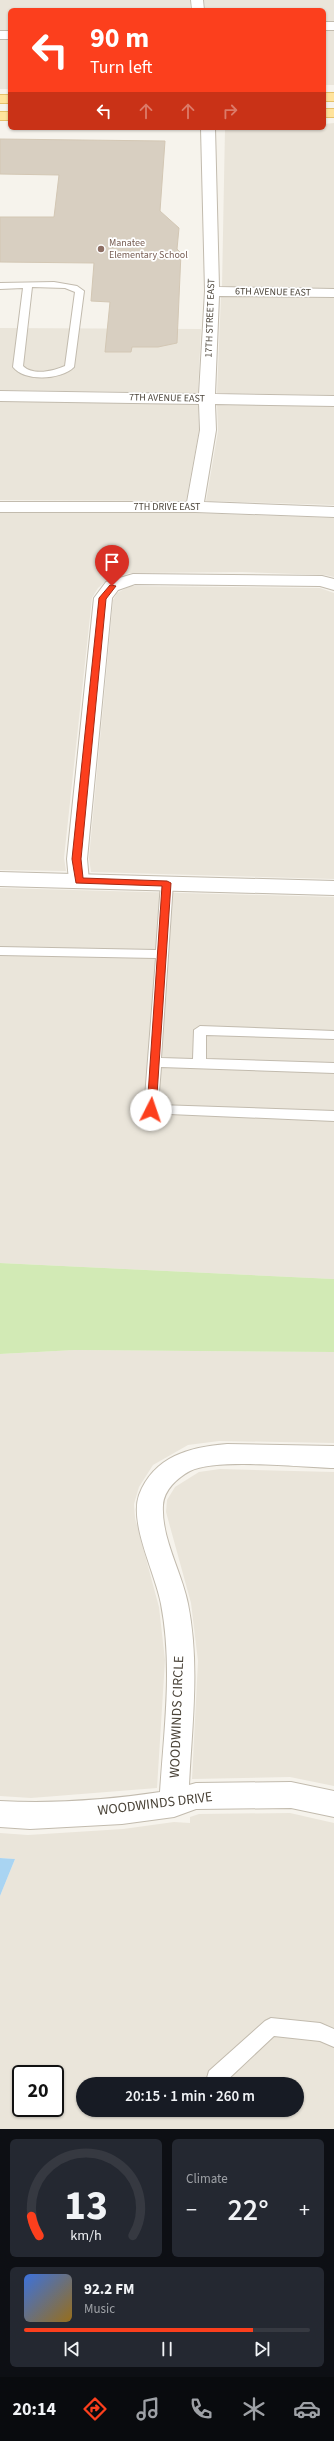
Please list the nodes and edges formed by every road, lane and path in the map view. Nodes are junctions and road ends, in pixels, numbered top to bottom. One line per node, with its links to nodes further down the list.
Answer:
1 (208, 130): 4 (street, 17TH STREET EAST)
2 (28, 285): 2 (lane); 3 (lane)
3 (0, 286)
4 (212, 291): 5 (street, 6TH AVENUE EAST); 7 (street, 17TH STREET EAST)
5 (334, 293)
6 (0, 396): 7 (street, 7TH AVENUE EAST)
7 (207, 398): 8 (street, 7TH AVENUE EAST); 10 (street, 17TH STREET EAST)
8 (334, 401)
9 (0, 507): 10 (street, 7TH DRIVE EAST)
10 (195, 507): 11 (street, 7TH DRIVE EAST)
11 (334, 512)
12 (334, 584): 14 (street)
13 (0, 879): 14 (street)
14 (79, 881): 15 (street)
15 (167, 883): 16 (street); 18 (lane)
16 (334, 888)
17 (0, 951): 18 (lane)
18 (162, 954): 20 (lane)
19 (334, 1035): 21 (lane)
20 (155, 1062): 21 (lane); 23 (lane)
21 (199, 1064): 22 (lane)
22 (334, 1068)
23 (334, 1116)
24 (334, 1457): 25 (street, WOODWINDS CIRCLE)
25 (174, 1804): 26 (street, WOODWINDS DRIVE); 27 (street, WOODWINDS DRIVE)
26 (334, 1804)
27 (0, 1814)
28 (334, 2038): 29 (lane)
29 (217, 2077)

